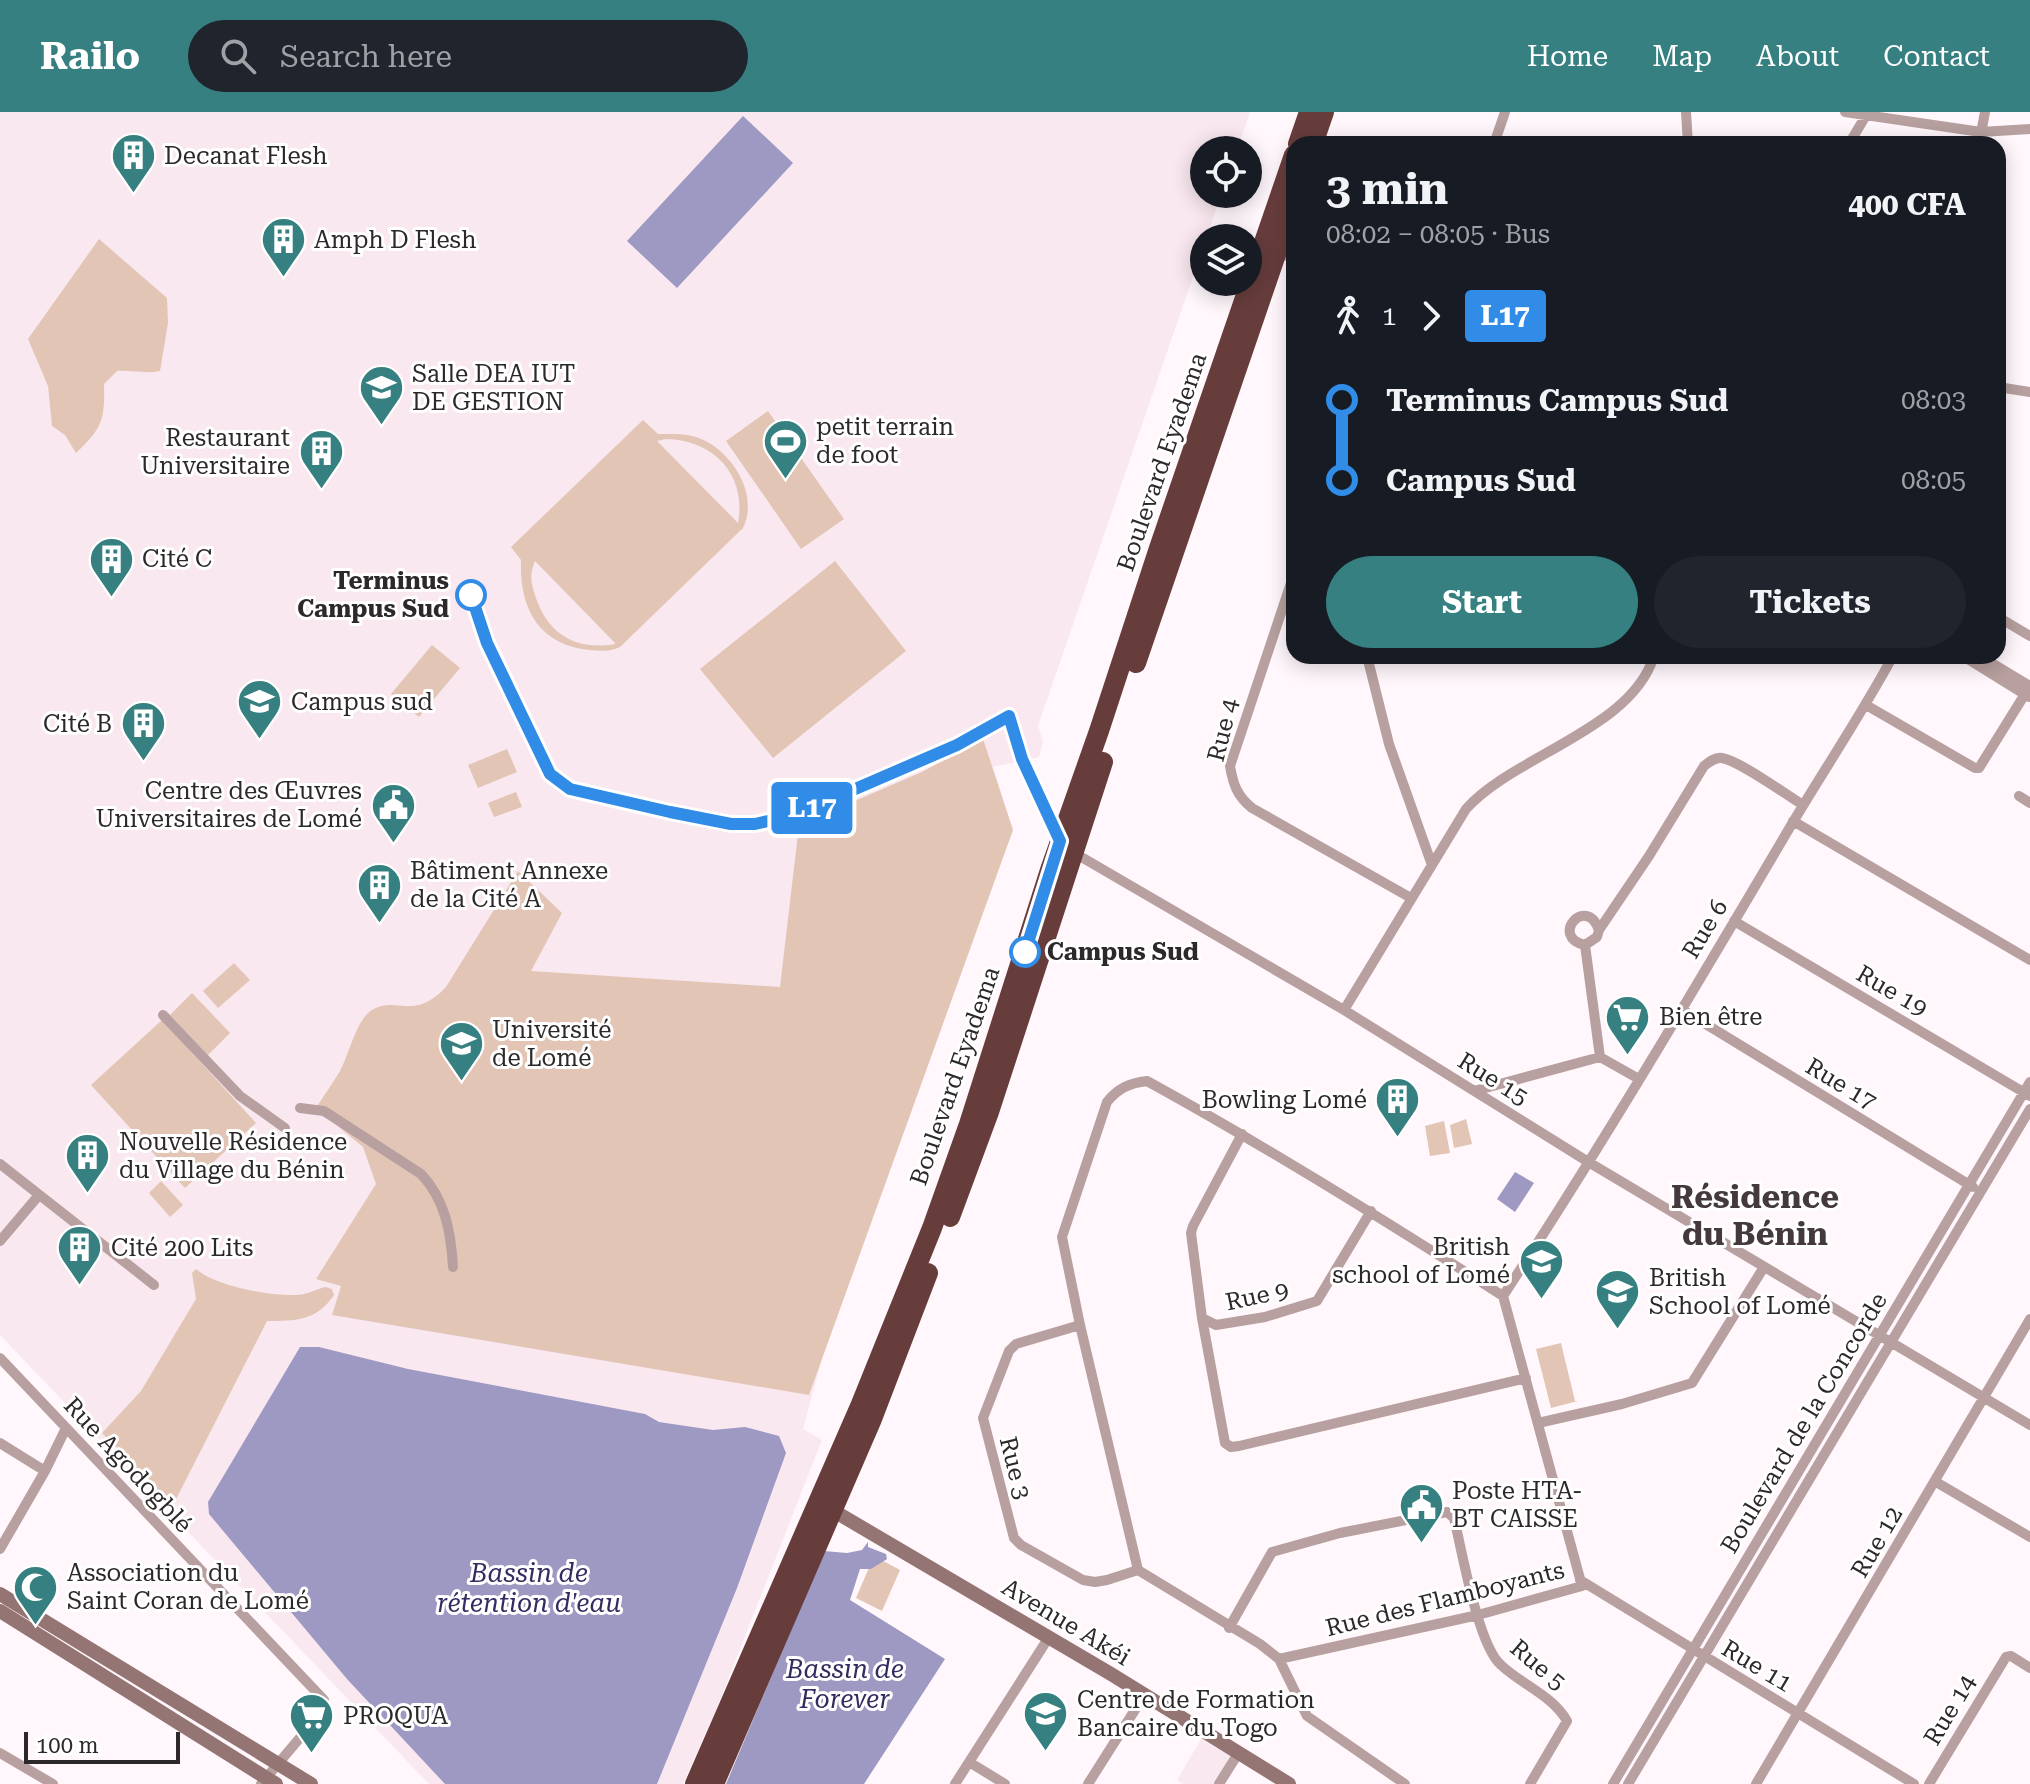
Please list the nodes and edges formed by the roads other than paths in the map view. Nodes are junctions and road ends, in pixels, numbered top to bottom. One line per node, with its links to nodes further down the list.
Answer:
1 (1309, 112): 10 (highway)
2 (1324, 112): 11 (highway)
3 (1505, 112): 12 (street)
4 (1686, 112): 13 (street)
5 (1845, 112): 7 (street)
6 (1985, 112): 9 (street)
7 (1867, 114): 9 (street); 14 (street)
8 (2030, 129): 9 (street)
9 (1981, 132): 15 (street)
10 (1301, 136)
11 (1316, 136)
12 (1497, 136)
13 (1688, 136)
14 (1854, 136)
15 (1980, 136)
16 (1286, 207): 17 (highway, Boulevard Eyadema)
17 (1280, 246): 34 (highway, Boulevard Eyadema)
18 (2006, 388): 19 (street)
19 (2030, 392)
20 (1286, 598): 36 (street, Rue 4)
21 (2006, 622): 22 (street)
22 (2030, 636)
23 (1369, 664): 35 (street)
24 (1650, 664): 35 (street)
25 (1889, 664): 29 (street, Rue 6)
26 (1978, 664): 28 (street)
27 (1991, 664): 28 (street)
28 (2029, 691): 29 (street)
29 (1866, 705): 32 (street, Rue 6)
30 (2019, 796): 31 (street)
31 (2030, 803)
32 (1803, 805): 33 (street, Rue 6); 38 (street)
33 (1793, 821): 37 (street, Rue 6); 40 (street)
34 (1066, 846): 42 (street, Rue 15); 77 (highway, Boulevard Eyadema)
35 (1432, 865): 36 (street)
36 (1411, 898): 42 (street)
37 (1734, 921): 41 (street, Rue 6); 46 (street, Rue 19)
38 (1599, 930): 39 (street); 39 (street)
39 (1585, 945): 44 (street)
40 (2030, 960)
41 (1681, 1009): 45 (street, Rue 6); 54 (street, Rue 17)
42 (1344, 1010): 47 (street, Rue 15)
43 (163, 1015): 50 (street)
44 (1600, 1057): 45 (street); 47 (street)
45 (1639, 1079): 52 (street, Rue 6)
46 (2028, 1090): 54 (street, Boulevard de la Concorde)
47 (1474, 1091): 52 (street, Rue 15)
48 (300, 1108): 59 (street)
49 (2030, 1109): 55 (street, Boulevard de la Concorde)
50 (285, 1128)
51 (1242, 1134): 57 (street); 63 (street, Rue 9); 65 (street)
52 (1590, 1163): 60 (street, Rue 15); 62 (street, Rue 6)
53 (0, 1164): 56 (street)
54 (1969, 1185): 55 (street, Rue 17); 66 (street, Boulevard de la Concorde)
55 (1980, 1193): 67 (street, Boulevard de la Concorde)
56 (39, 1195): 58 (street); 61 (street)
57 (1371, 1211): 62 (street); 63 (street, Rue 9)
58 (0, 1241)
59 (453, 1267)
60 (1764, 1267): 66 (street, Rue 15); 71 (street)
61 (154, 1285)
62 (1503, 1296): 69 (street, Rue des Flamboyants)
63 (1202, 1318): 69 (street)
64 (2030, 1319): 70 (street, Rue 12)
65 (1080, 1325): 80 (street); 80 (street, Rue 3)
66 (1880, 1334): 67 (street, Rue 15); 87 (street, Boulevard de la Concorde)
67 (1891, 1342): 70 (street, Rue 15); 88 (street, Boulevard de la Concorde)
68 (0, 1358): 73 (street, Rue Agodogblé)
69 (1526, 1378): 71 (street, Rue des Flamboyants)
70 (1984, 1398): 72 (street, Rue 15); 76 (street, Rue 12)
71 (1538, 1423): 81 (street, Rue des Flamboyants)
72 (2030, 1425)
73 (66, 1428): 75 (street); 95 (street, Rue Agodogblé)
74 (0, 1443): 75 (street)
75 (45, 1471): 79 (street)
76 (1936, 1482): 78 (street); 92 (street, Rue 12)
77 (826, 1506): 86 (main road, Avenue Akéi); 100 (highway, Boulevard Eyadema); 101 (highway)
78 (2030, 1537)
79 (0, 1549)
80 (1138, 1570): 85 (street)
81 (1580, 1580): 84 (street, Rue des Flamboyants); 87 (street, Rue 11)
82 (0, 1594): 95 (main road)
83 (0, 1611): 97 (main road)
84 (1478, 1615): 85 (street); 89 (street, Rue des Flamboyants); 108 (street, Rue 5)
85 (1229, 1628): 89 (street)
86 (1049, 1637): 91 (main road, Avenue Akéi); 96 (street)
87 (1693, 1650): 88 (street, Rue 11); 109 (street, Boulevard de la Concorde)
88 (1704, 1657): 92 (street, Rue 11); 110 (street, Boulevard de la Concorde)
89 (1279, 1659): 107 (street)
90 (2030, 1668): 113 (street, Rue 14)
91 (1145, 1694): 93 (main road, Avenue Akéi); 104 (street)
92 (1798, 1715): 111 (street, Rue 12); 112 (street, Rue 11)
93 (1239, 1752): 105 (street); 106 (main road, Avenue Akéi)
94 (1, 1756): 98 (street)
95 (280, 1761): 97 (street); 99 (main road)
96 (969, 1762): 102 (street); 103 (street)
97 (267, 1781)
98 (53, 1784)
99 (311, 1784)
100 (695, 1784)
101 (714, 1784)
102 (955, 1784)
103 (1005, 1784)
104 (1088, 1784)
105 (1219, 1784)
106 (1289, 1784)
107 (1405, 1784)
108 (1530, 1784)
109 (1613, 1784)
110 (1628, 1784)
111 (1756, 1784)
112 (1914, 1784)
113 (1929, 1784)

